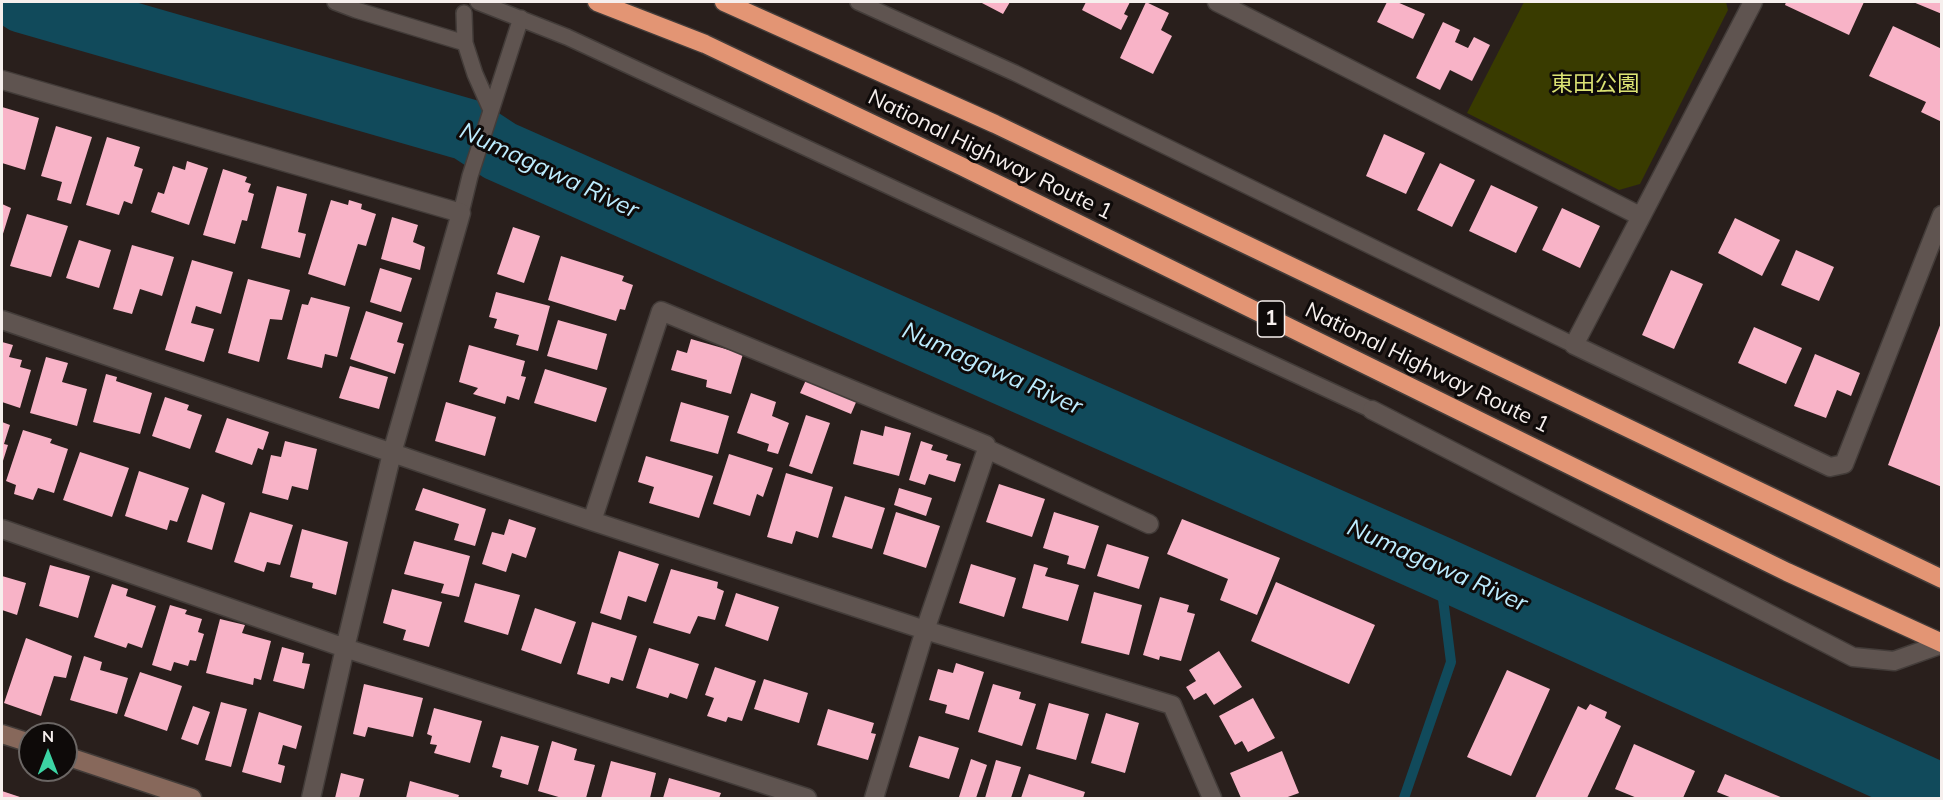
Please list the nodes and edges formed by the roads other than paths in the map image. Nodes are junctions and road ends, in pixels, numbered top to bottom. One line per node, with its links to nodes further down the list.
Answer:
1 (335, 2): 10 (lane)
2 (478, 2): 9 (lane)
3 (597, 2): 26 (highway, National Highway Route 1 / 1)
4 (723, 2): 24 (highway, National Highway Route 1 / 1)
5 (858, 2): 17 (lane)
6 (1217, 2): 14 (street)
7 (1753, 2): 14 (street)
8 (464, 13): 10 (lane)
9 (521, 18): 12 (lane); 18 (lane)
10 (465, 43): 12 (lane)
11 (2, 80): 13 (street)
12 (491, 110): 13 (lane)
13 (462, 213): 20 (street)
14 (1640, 216): 17 (street)
15 (1941, 216): 17 (street)
16 (2, 320): 20 (street)
17 (1574, 345)
18 (1372, 410): 26 (street)
19 (987, 449): 21 (street); 22 (street); 25 (street)
20 (393, 453): 21 (street); 27 (street)
21 (592, 521): 25 (street)
22 (1149, 524)
23 (2, 529): 27 (street)
24 (1941, 579)
25 (925, 630): 34 (street); 35 (street)
26 (1941, 643)
27 (345, 648): 32 (street); 33 (street)
28 (2, 734): 29 (street)
29 (18, 739)
30 (78, 760): 31 (street)
31 (192, 798)
32 (311, 798)
33 (807, 798)
34 (874, 798)
35 (1212, 798)

